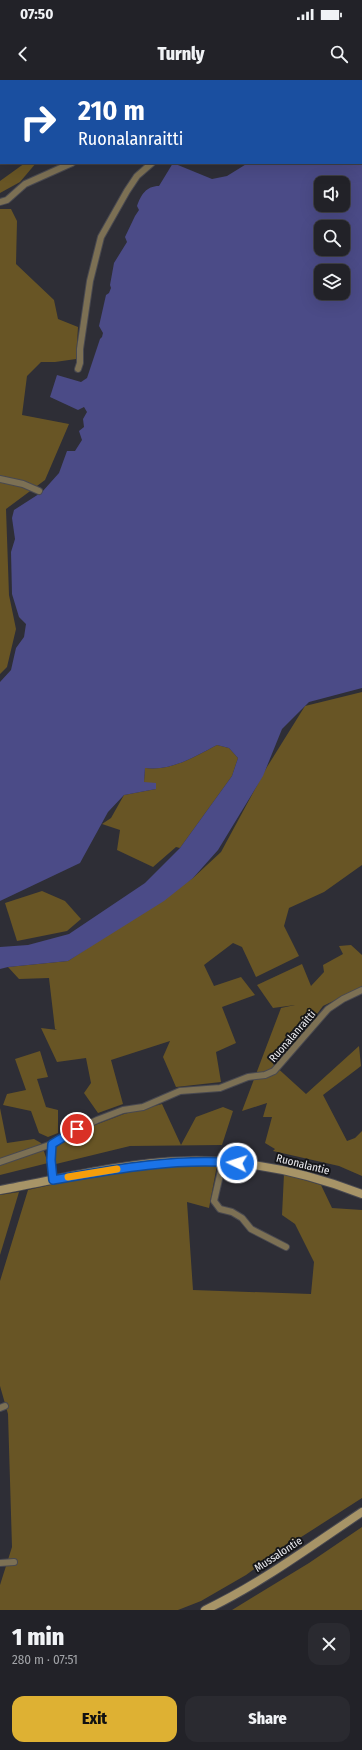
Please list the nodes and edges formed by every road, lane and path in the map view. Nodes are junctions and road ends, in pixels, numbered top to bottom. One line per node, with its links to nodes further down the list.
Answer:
1 (70, 164): 3 (street)
2 (151, 164): 4 (street)
3 (0, 202)
4 (78, 369)
5 (0, 479): 6 (street)
6 (39, 491)
7 (362, 990): 8 (street, Ruonalanraitti)
8 (52, 1144): 9 (street, Ruonalanraitti); 11 (street)
9 (0, 1162)
10 (223, 1162): 11 (street, Ruonalantie); 13 (street, Ruonalantie); 14 (street)
11 (53, 1180): 12 (street, Ruonalantie)
12 (0, 1190)
13 (362, 1194)
14 (286, 1247)
15 (362, 1512): 18 (street, Mussalontie)
16 (14, 1562): 17 (street)
17 (0, 1563)
18 (205, 1610)

